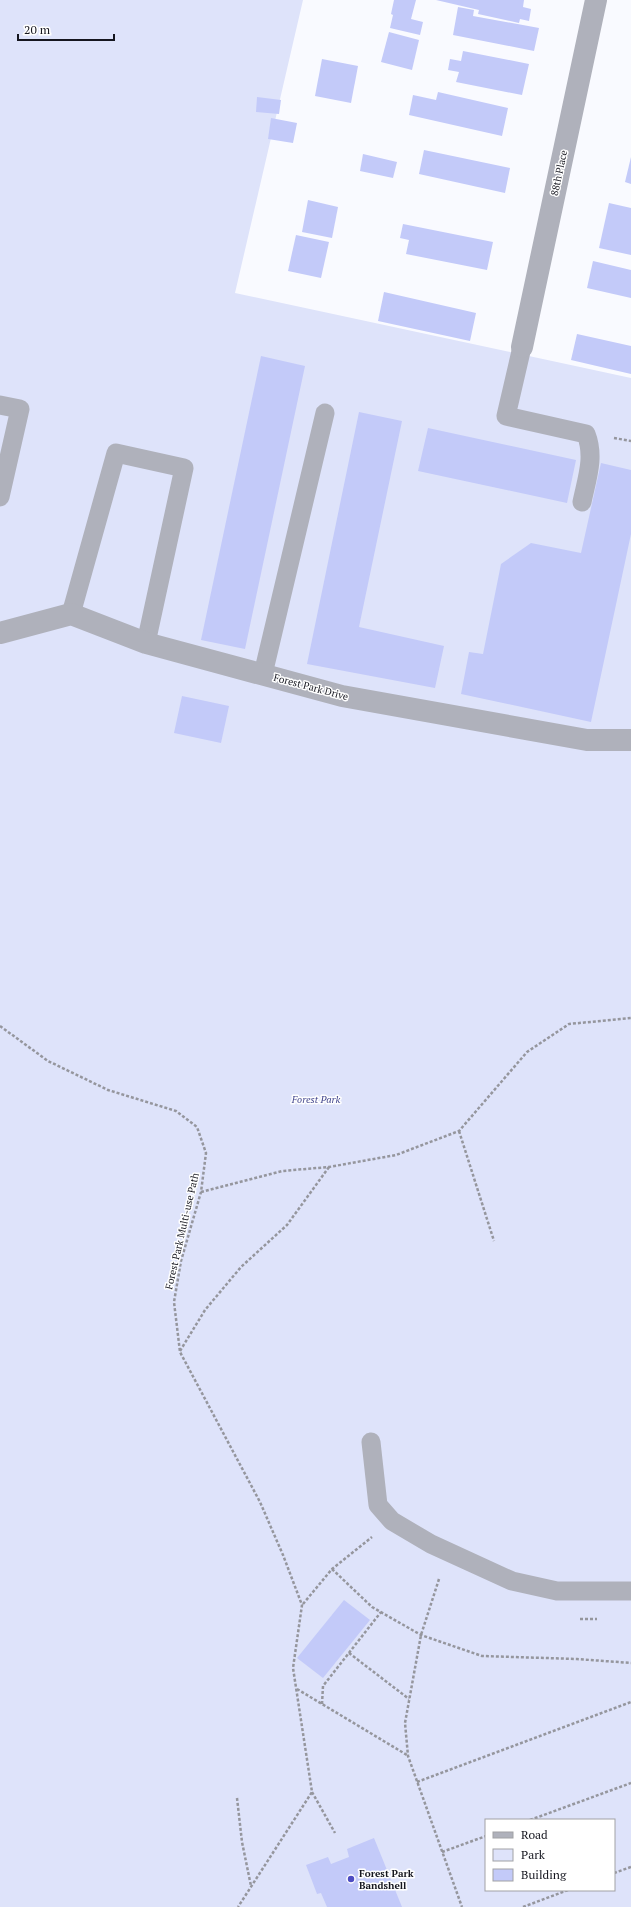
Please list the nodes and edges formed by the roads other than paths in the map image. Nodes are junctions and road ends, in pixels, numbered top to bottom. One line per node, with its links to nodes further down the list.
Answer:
1 (596, 0): 2 (street, 88th Place)
2 (522, 347): 6 (lane)
3 (0, 405): 5 (lane)
4 (325, 413): 10 (lane)
5 (0, 497)
6 (582, 502)
7 (71, 614): 8 (street); 9 (street, Forest Park Drive); 9 (lane)
8 (0, 633)
9 (146, 643): 10 (street, Forest Park Drive)
10 (263, 674): 11 (street, Forest Park Drive)
11 (631, 740)
12 (371, 1442): 13 (lane)
13 (631, 1591)

